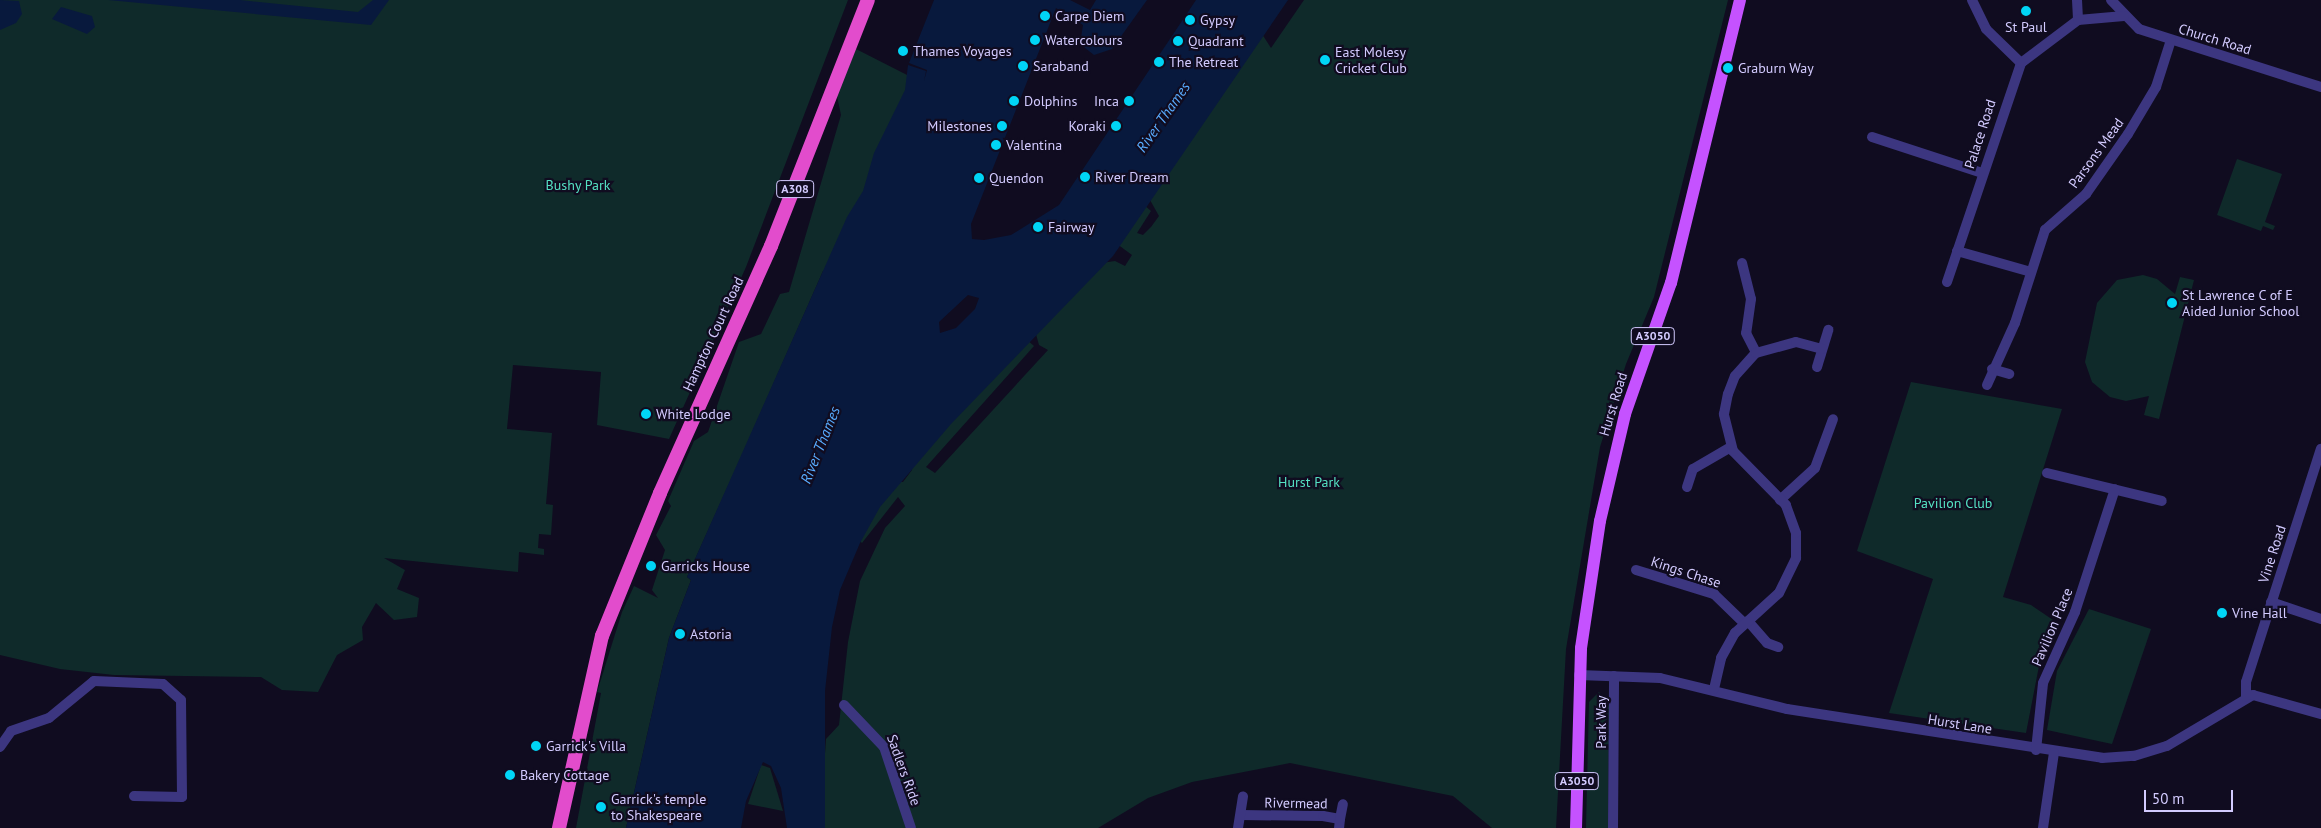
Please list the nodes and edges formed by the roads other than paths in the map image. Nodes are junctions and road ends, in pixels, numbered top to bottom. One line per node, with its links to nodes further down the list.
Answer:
1 (868, 0): 51 (highway, Hampton Court Road / A308)
2 (1740, 0): 37 (main road, Hurst Road / A3050)
3 (1972, 0): 9 (street)
4 (2077, 0): 7 (street)
5 (2110, 0): 6 (street, Church Road)
6 (2124, 16): 7 (street); 8 (street, Church Road)
7 (2078, 20): 9 (street)
8 (2171, 40): 10 (street, Church Road); 15 (street, Parsons Mead)
9 (2021, 63): 12 (street, Palace Road)
10 (2320, 84)
11 (1872, 137): 12 (street)
12 (1982, 173): 13 (street, Palace Road)
13 (1957, 251): 15 (street); 16 (street, Palace Road)
14 (1742, 263): 19 (street)
15 (2031, 272): 21 (street, Parsons Mead)
16 (1947, 282)
17 (1828, 330): 18 (street)
18 (1822, 349): 19 (street); 20 (street)
19 (1756, 353): 25 (street)
20 (1817, 367)
21 (1992, 369): 22 (street); 23 (street, Parsons Mead)
22 (2009, 374)
23 (1987, 385)
24 (1833, 419): 30 (street)
25 (1731, 447): 28 (street); 30 (street)
26 (2321, 449): 33 (street, Vine Road)
27 (2047, 473): 29 (street)
28 (1687, 487)
29 (2115, 489): 31 (street); 44 (street, Pavilion Place)
30 (1780, 500): 35 (street)
31 (2162, 501)
32 (1636, 570): 35 (street, Kings Chase)
33 (2271, 602): 34 (street); 40 (street, Vine Road)
34 (2321, 619)
35 (1746, 623): 36 (street, Kings Chase); 39 (street)
36 (1778, 647)
37 (1579, 675): 38 (street, Hurst Lane); 54 (main road, Hurst Road / A3050)
38 (1614, 676): 39 (street, Hurst Lane); 55 (street, Park Way)
39 (1714, 689): 44 (street, Hurst Lane)
40 (2246, 697): 42 (street); 45 (street, Hurst Lane)
41 (844, 705): 52 (street, Sadlers Ride)
42 (2321, 714)
43 (0, 748): 46 (street)
44 (2036, 750): 45 (street, Hurst Lane)
45 (2054, 753): 56 (street)
46 (134, 796)
47 (1243, 796): 49 (street)
48 (1343, 804): 50 (street)
49 (1241, 814): 50 (street, Rivermead); 53 (street)
50 (1340, 824)
51 (560, 828)
52 (911, 828)
53 (1238, 828)
54 (1576, 828)
55 (1613, 828)
56 (2043, 828)

